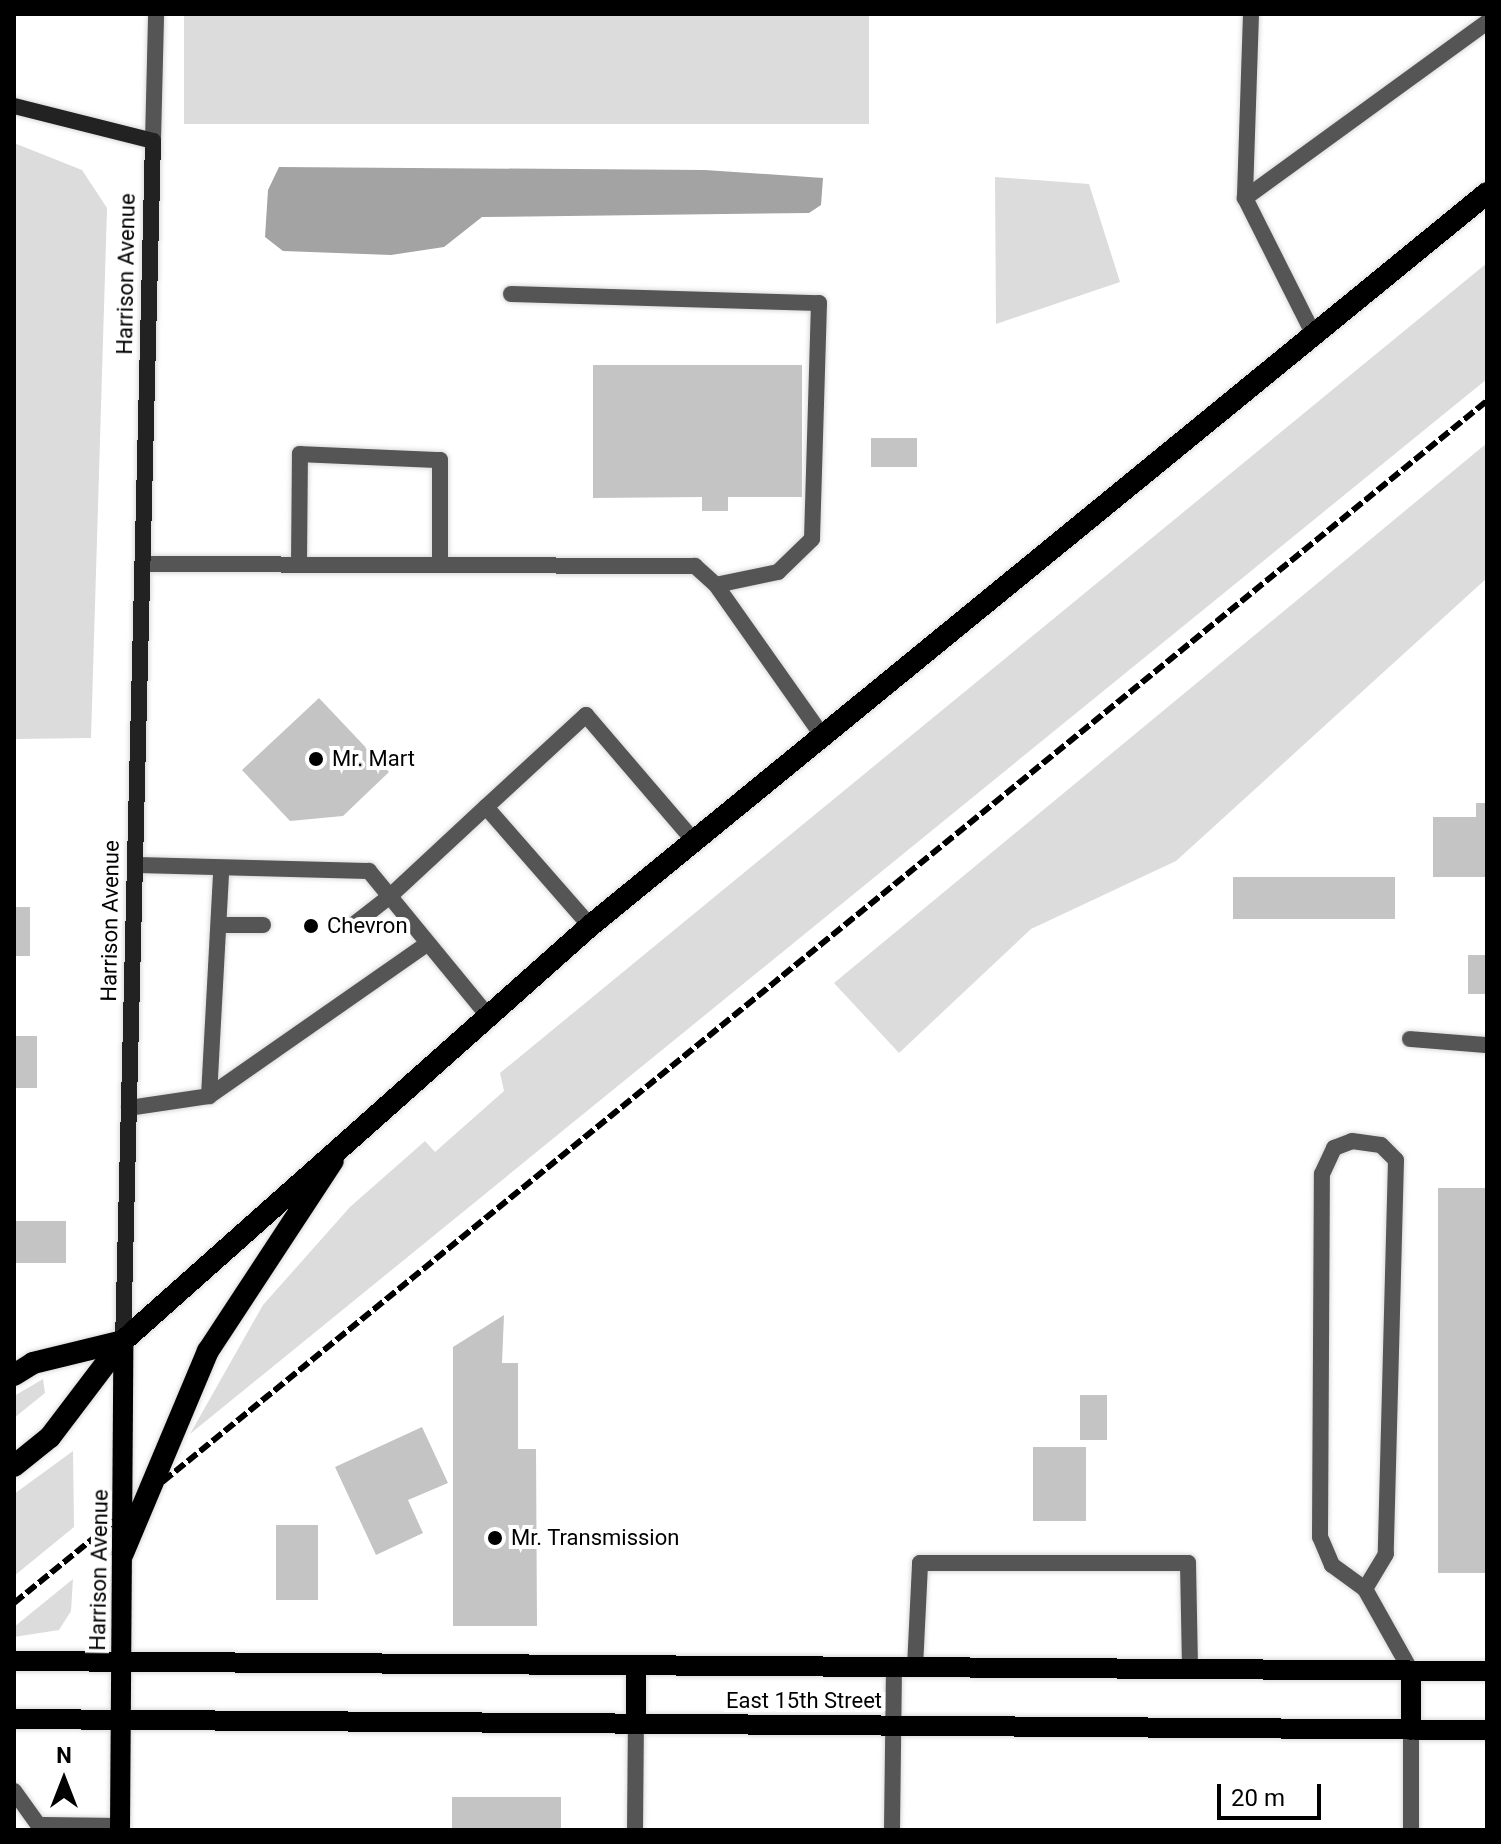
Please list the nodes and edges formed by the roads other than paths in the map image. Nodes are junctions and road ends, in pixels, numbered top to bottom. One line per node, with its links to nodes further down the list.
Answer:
1 (156, 14): 5 (street, Harrison Avenue)
2 (1251, 14): 7 (street)
3 (1487, 22): 7 (street)
4 (14, 106): 5 (main road)
5 (153, 141): 10 (main road, Harrison Avenue)
6 (1487, 193): 9 (highway)
7 (1245, 198): 9 (street)
8 (511, 294): 13 (street)
9 (1314, 335): 14 (highway)
10 (143, 564): 11 (street); 17 (main road, Harrison Avenue)
11 (299, 564): 12 (street); 12 (street)
12 (440, 565): 13 (street)
13 (716, 585): 14 (street)
14 (822, 735): 16 (highway)
15 (486, 807): 16 (street); 19 (street); 23 (street)
16 (693, 840): 23 (highway)
17 (136, 865): 18 (street); 29 (main road, Harrison Avenue)
18 (221, 871): 19 (street); 20 (street)
19 (389, 897): 22 (street); 24 (street)
20 (219, 925): 21 (street); 28 (street)
21 (263, 925)
22 (342, 925)
23 (590, 926): 25 (highway)
24 (427, 944): 25 (street); 28 (street)
25 (488, 1016): 30 (highway)
26 (1410, 1039): 27 (street)
27 (1487, 1045)
28 (209, 1096): 29 (street)
29 (129, 1108): 31 (main road, Harrison Avenue)
30 (350, 1135): 31 (highway); 34 (highway)
31 (123, 1341): 32 (highway); 33 (highway); 34 (main road, Harrison Avenue)
32 (14, 1375)
33 (14, 1466)
34 (123, 1553): 37 (main road, Harrison Avenue)
35 (1365, 1589): 35 (street); 41 (street)
36 (14, 1661): 37 (main road, East 15th Street)
37 (122, 1662): 38 (main road, East 15th Street); 44 (main road, Harrison Avenue)
38 (636, 1665): 39 (main road, East 15th Street); 45 (main road)
39 (905, 1667): 40 (main road, East 15th Street); 40 (street); 46 (street)
40 (1190, 1670): 41 (main road, East 15th Street)
41 (1411, 1671): 42 (main road, East 15th Street); 47 (main road)
42 (1487, 1671)
43 (14, 1719): 44 (main road, East 15th Street)
44 (121, 1720): 45 (main road, East 15th Street); 51 (main road, Harrison Avenue)
45 (636, 1724): 46 (main road, East 15th Street); 52 (street)
46 (893, 1725): 47 (main road, East 15th Street); 53 (street)
47 (1411, 1730): 48 (main road, East 15th Street); 54 (street)
48 (1487, 1730)
49 (14, 1791): 50 (street)
50 (42, 1828): 51 (street)
51 (120, 1828)
52 (635, 1830)
53 (892, 1830)
54 (1411, 1830)

